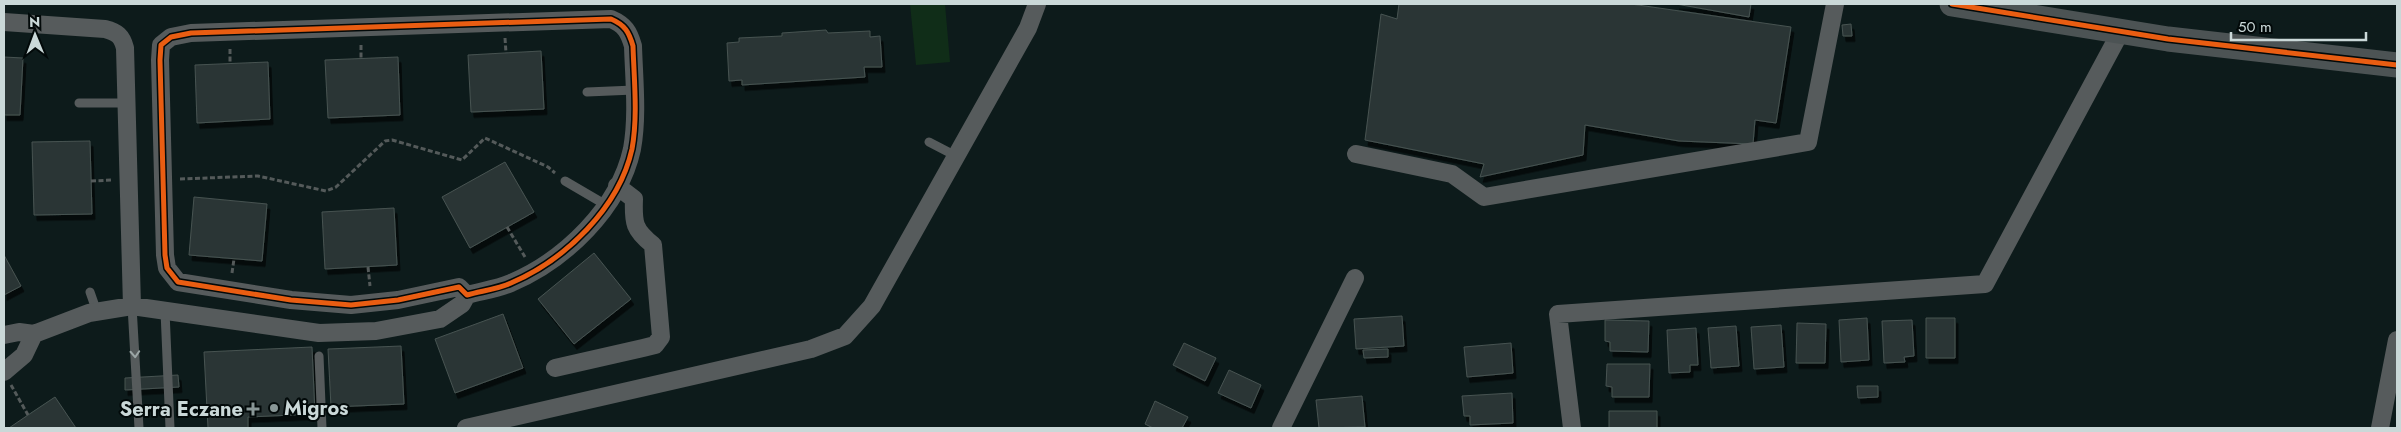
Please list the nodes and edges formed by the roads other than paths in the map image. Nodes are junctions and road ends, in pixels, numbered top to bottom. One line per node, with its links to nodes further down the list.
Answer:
1 (1037, 4): 13 (street)
2 (1835, 4): 12 (street)
3 (1952, 4): 5 (main road)
4 (4, 22): 10 (street)
5 (2121, 32): 6 (main road); 34 (street)
6 (2397, 65)
7 (634, 90): 8 (lane); 15 (street); 19 (street)
8 (587, 92)
9 (79, 103): 10 (lane)
10 (127, 103): 20 (street)
11 (929, 142): 13 (lane)
12 (1356, 154)
13 (956, 156): 32 (street)
14 (565, 181): 16 (lane)
15 (617, 186): 16 (street); 27 (street)
16 (606, 205): 19 (street)
17 (1356, 278): 33 (street)
18 (90, 292): 22 (lane)
19 (467, 294): 21 (street)
20 (132, 306): 21 (street); 22 (street); 29 (lane, one-way to 29)
21 (165, 311): 30 (lane)
22 (97, 312): 23 (street)
23 (34, 334): 24 (street); 28 (street)
24 (4, 335)
25 (2397, 340): 35 (street)
26 (319, 356): 31 (lane)
27 (555, 368)
28 (4, 372)
29 (139, 428)
30 (170, 428)
31 (322, 428)
32 (466, 428)
33 (1281, 428)
34 (1572, 428)
35 (2380, 428)

